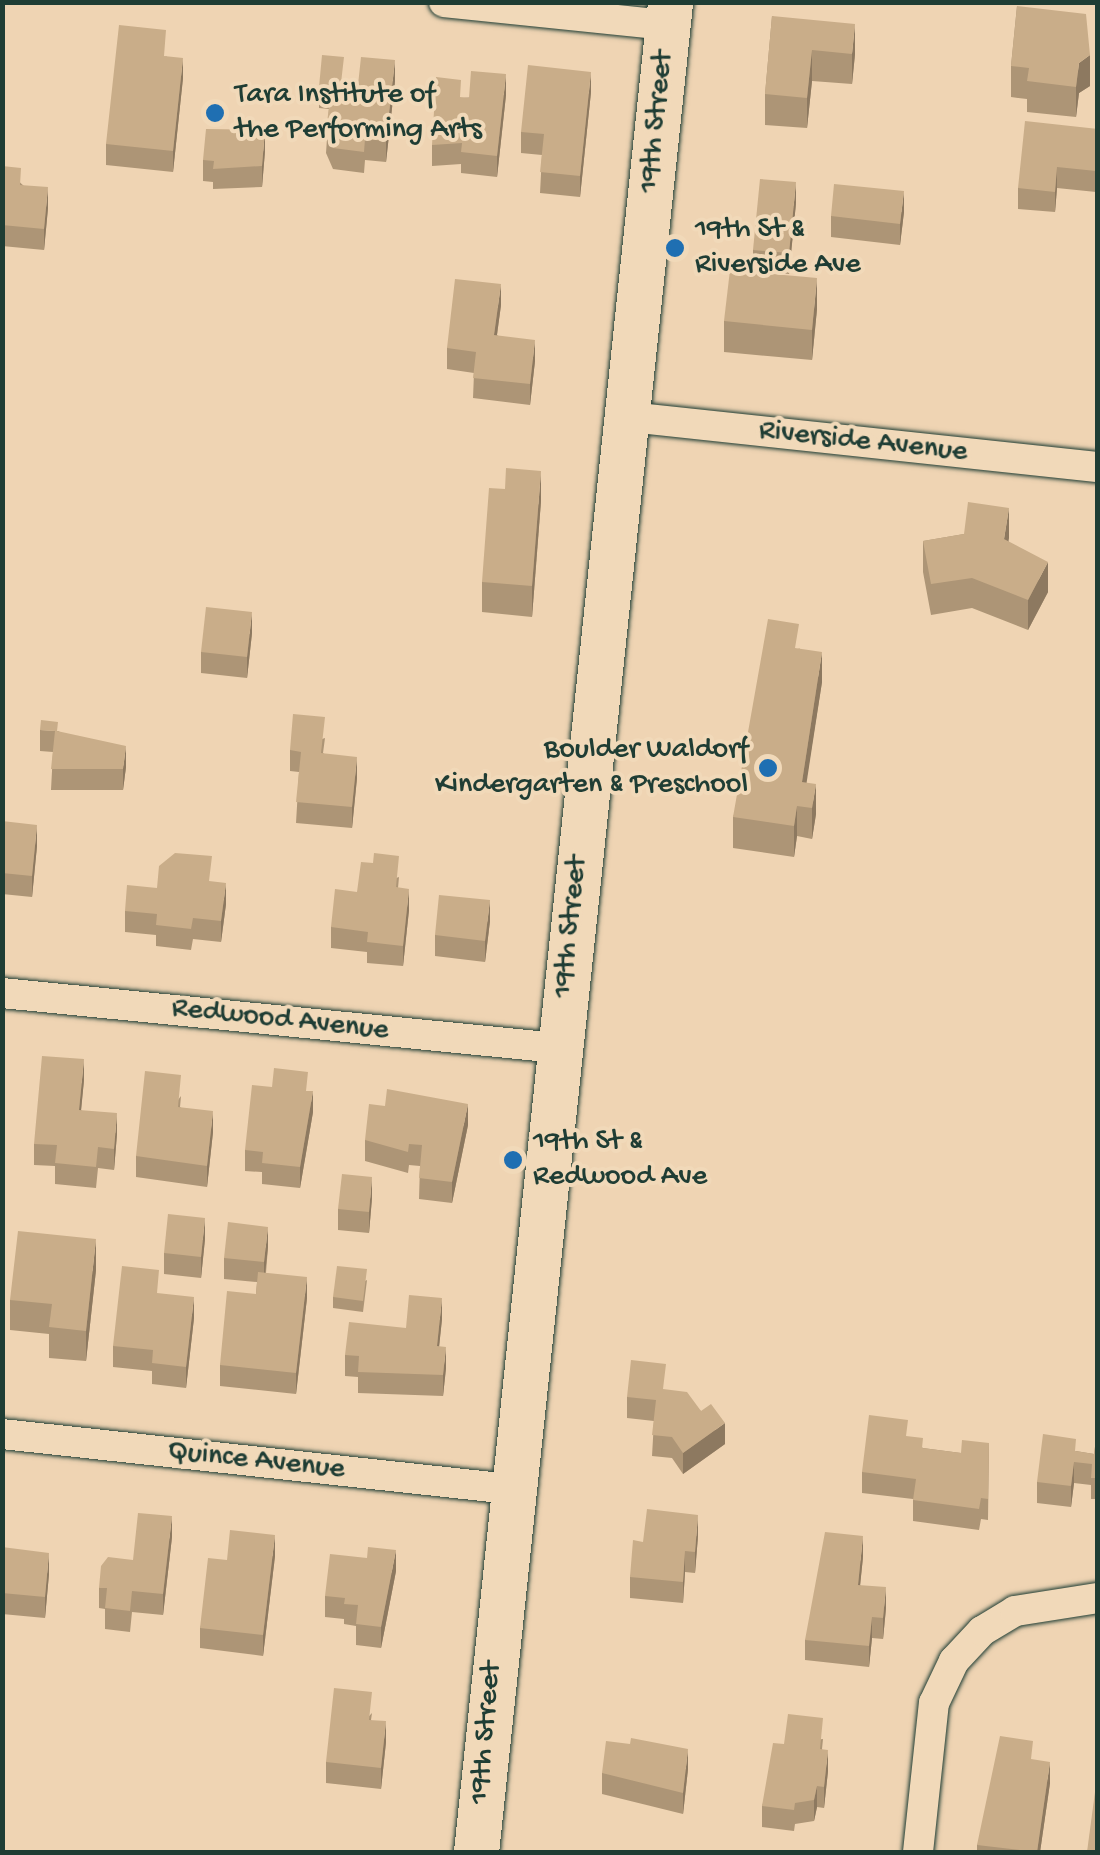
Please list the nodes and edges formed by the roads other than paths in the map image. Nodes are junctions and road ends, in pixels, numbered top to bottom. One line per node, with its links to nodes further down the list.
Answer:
1 (444, 2): 2 (street)
2 (668, 14): 3 (street, 19th Street)
3 (629, 418): 4 (street, Riverside Avenue); 6 (street, 19th Street)
4 (1098, 467)
5 (2, 993): 6 (street, Redwood Avenue)
6 (558, 1048): 8 (street, 19th Street)
7 (2, 1434): 8 (street, Quince Avenue)
8 (510, 1488): 10 (street, 19th Street)
9 (1098, 1598): 11 (street)
10 (476, 1852)
11 (918, 1852)

